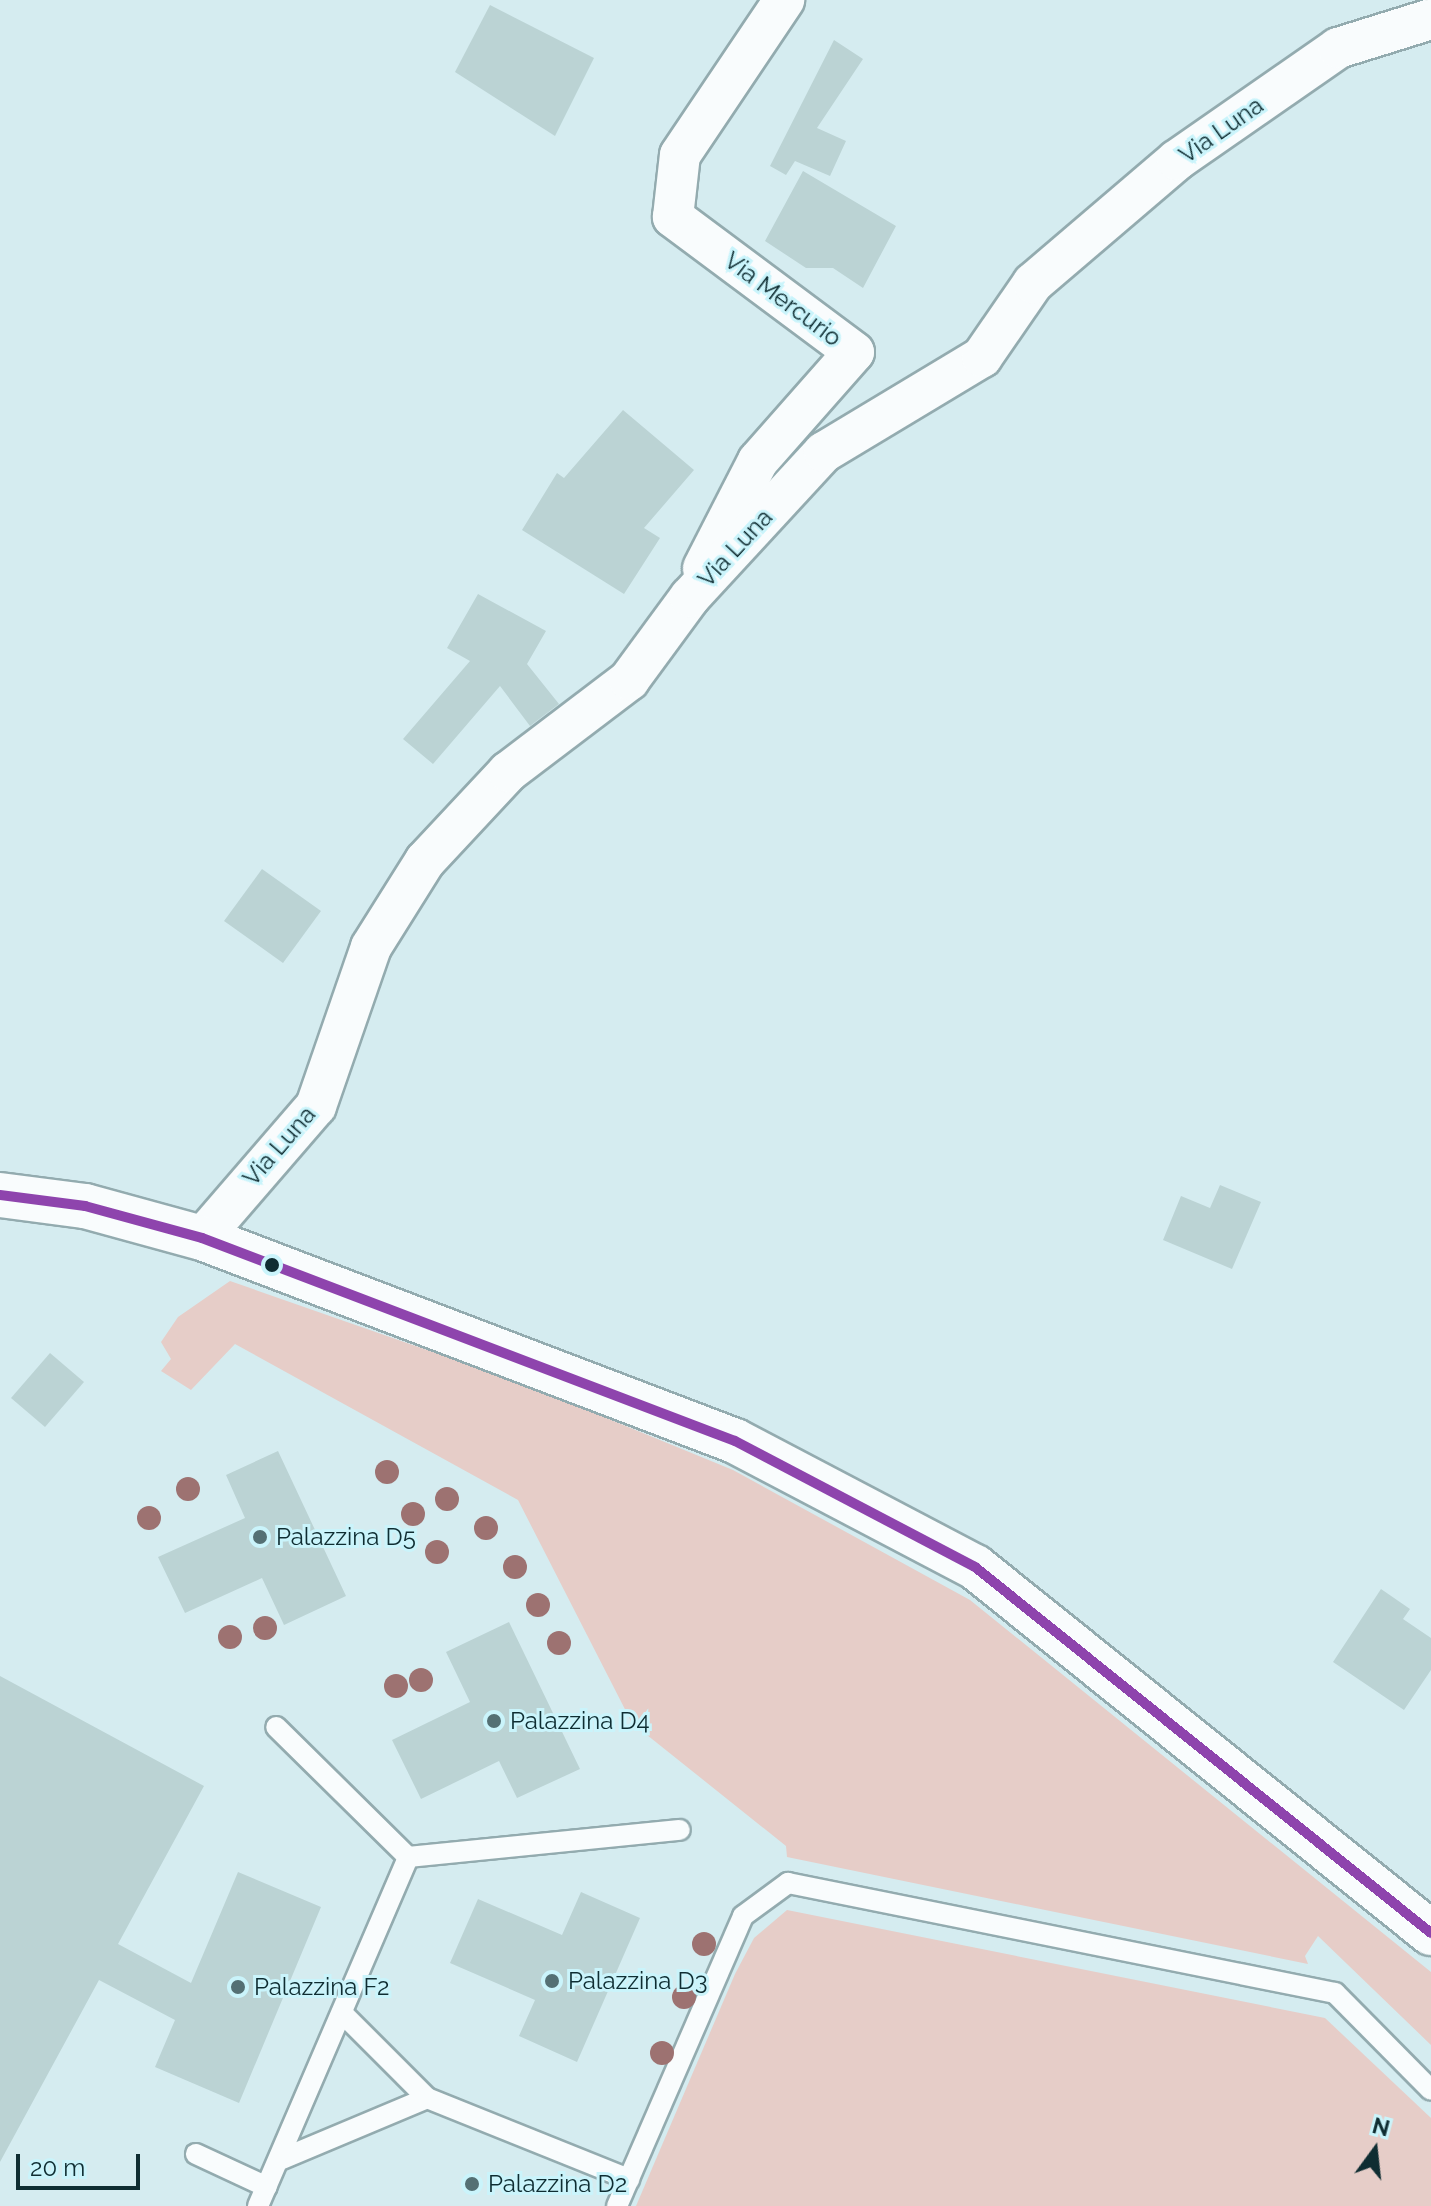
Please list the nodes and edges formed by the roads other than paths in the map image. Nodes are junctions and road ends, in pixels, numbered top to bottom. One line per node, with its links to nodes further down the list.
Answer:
1 (784, 0): 3 (street, Via Mercurio)
2 (1431, 19): 3 (street, Via Luna)
3 (690, 597): 5 (street, Via Luna)
4 (0, 1195): 5 (main road)
5 (202, 1238): 9 (main road)
6 (276, 1727): 8 (lane)
7 (680, 1830): 8 (lane)
8 (408, 1857): 10 (lane)
9 (1431, 1933)
10 (342, 2013): 12 (lane); 14 (lane)
11 (1431, 2090): 15 (lane)
12 (427, 2098): 14 (lane); 15 (lane)
13 (196, 2154): 16 (lane)
14 (282, 2159): 16 (lane)
15 (629, 2179): 17 (lane)
16 (262, 2196)
17 (617, 2206)

